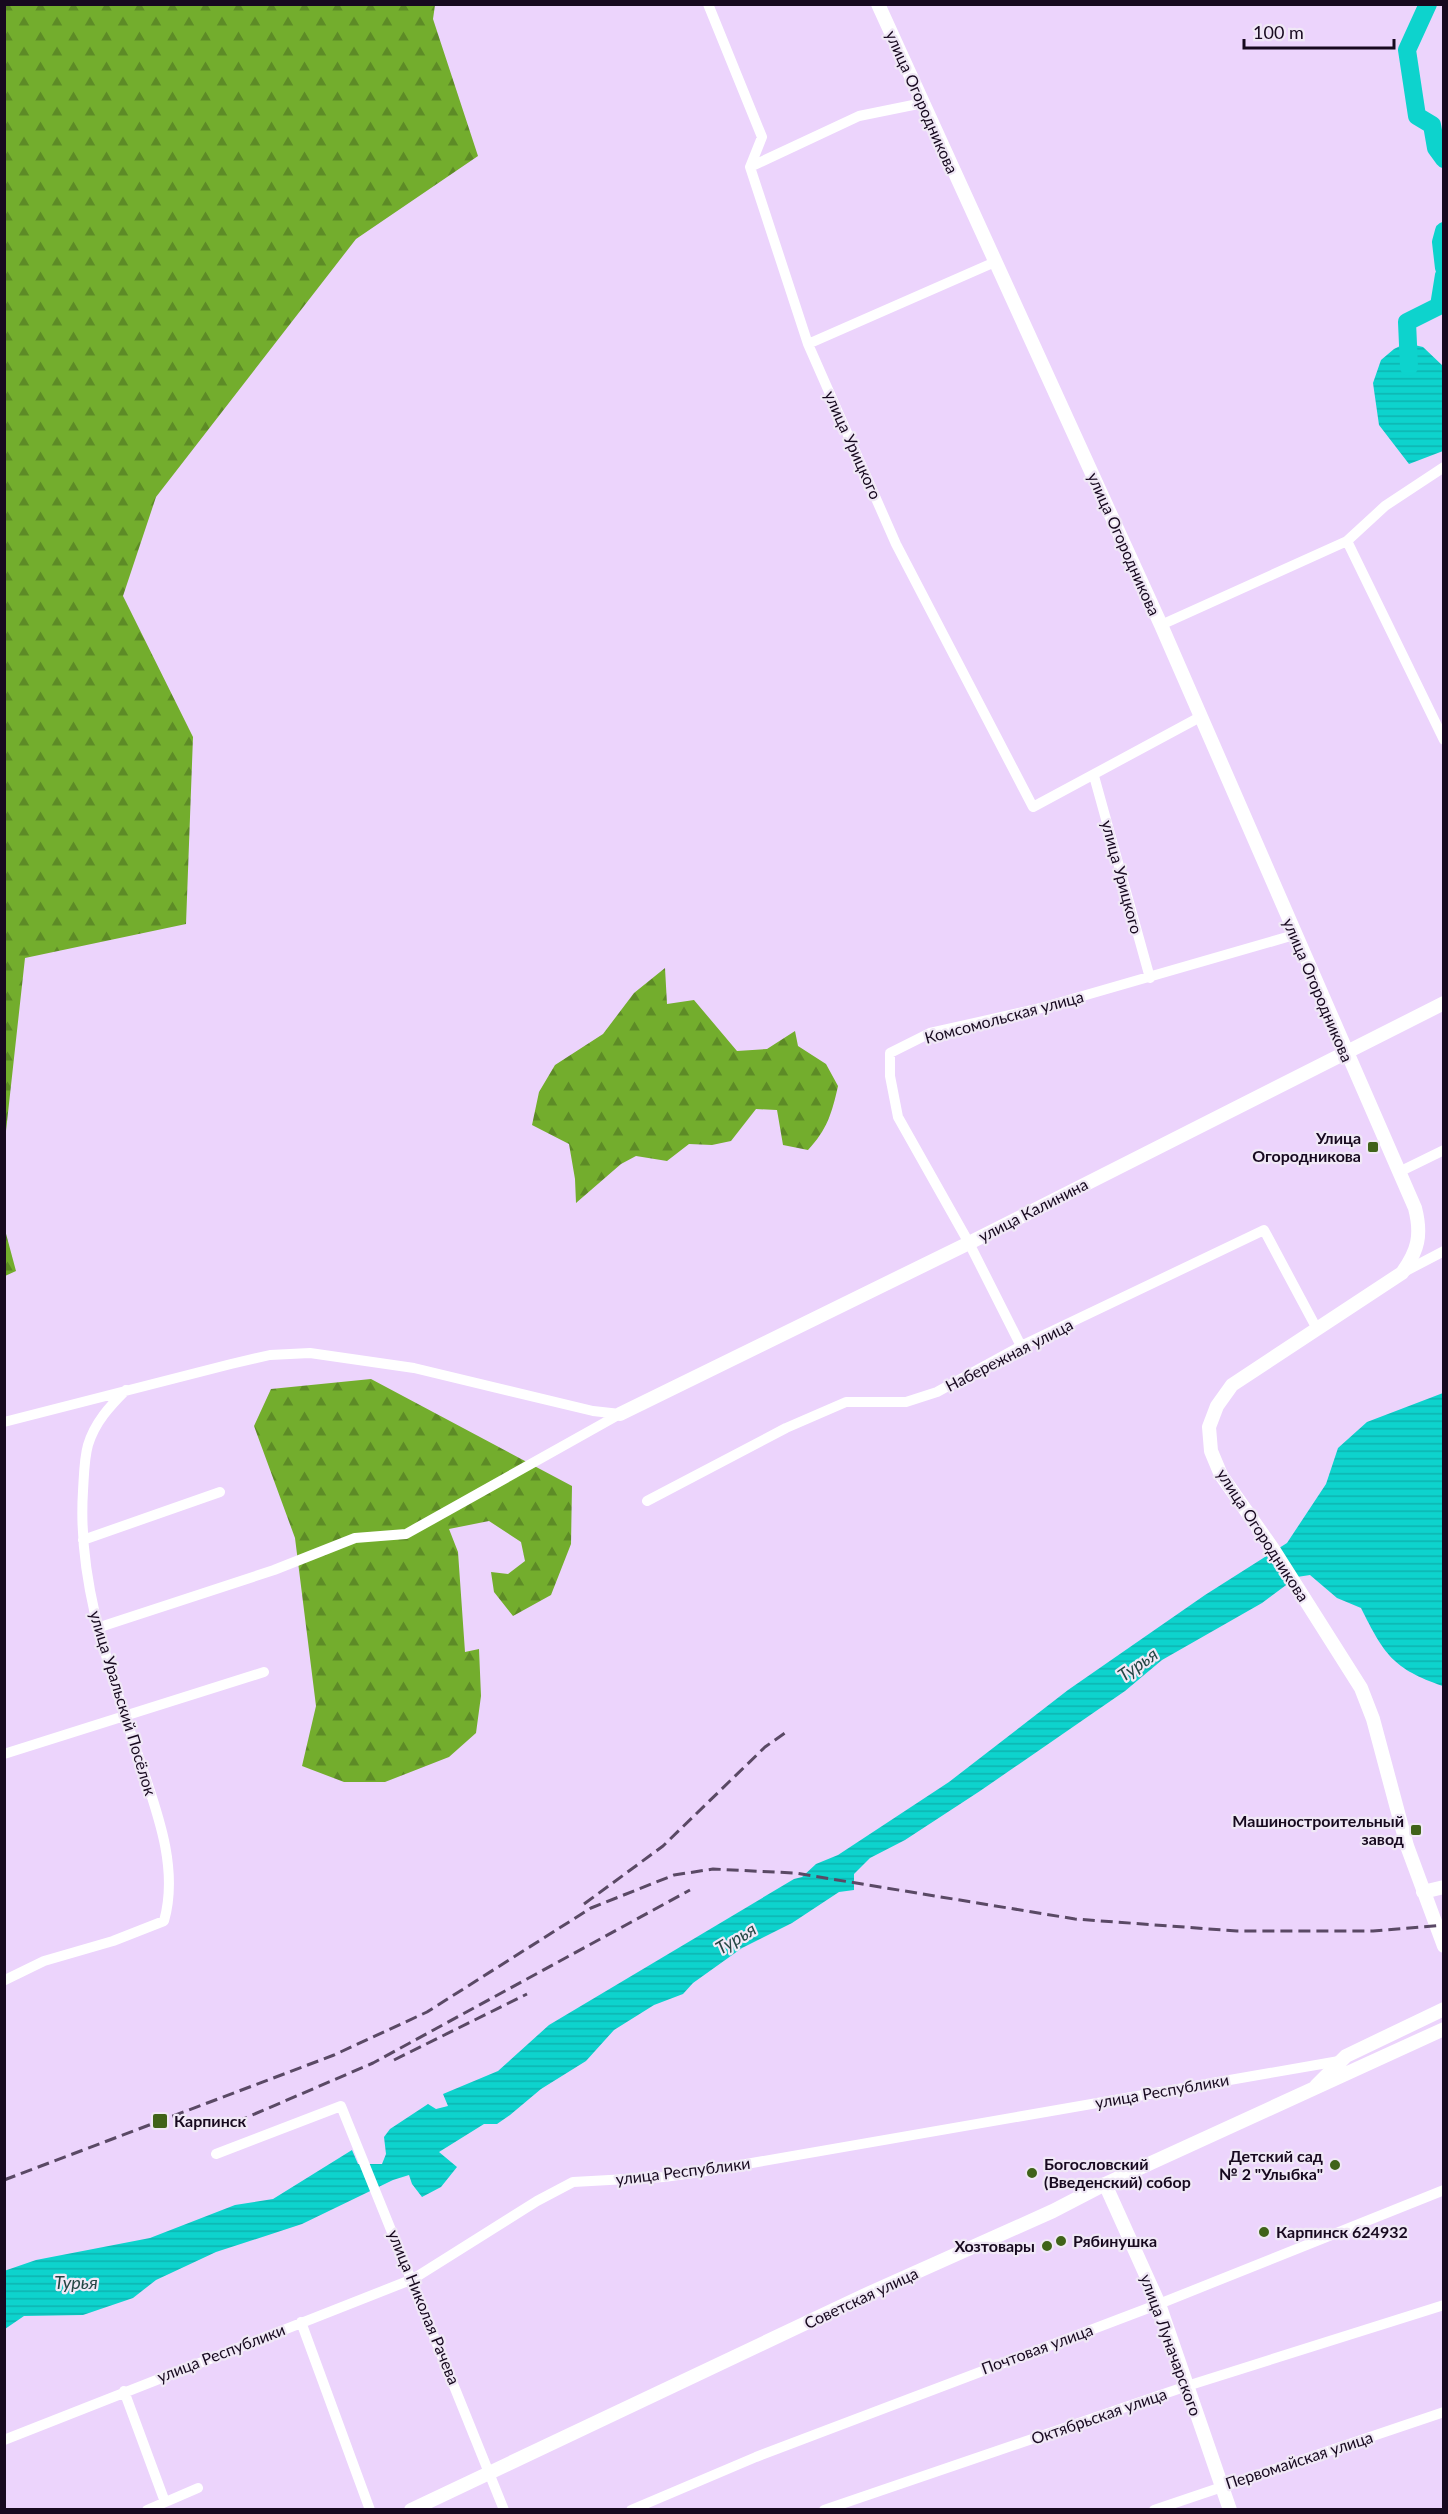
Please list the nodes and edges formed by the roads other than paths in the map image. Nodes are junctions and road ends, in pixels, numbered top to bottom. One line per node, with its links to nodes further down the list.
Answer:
1 (708, 4): 4 (street)
2 (878, 4): 3 (street, улица Огородникова)
3 (923, 103): 4 (street); 5 (street, улица Огородникова)
4 (750, 167): 6 (street, улица Урицкого)
5 (995, 262): 6 (street); 9 (street, улица Огородникова)
6 (808, 344): 12 (street, улица Урицкого)
7 (1443, 467): 8 (street)
8 (1347, 541): 9 (street); 11 (street)
9 (1161, 625): 10 (street, улица Огородникова)
10 (1200, 717): 12 (street, улица Урицкого); 13 (street, улица Огородникова)
11 (1443, 740)
12 (1094, 776): 14 (street, улица Урицкого)
13 (1294, 935): 14 (street, Комсомольская улица); 16 (street, улица Огородникова)
14 (1150, 978): 19 (street, Комсомольская улица)
15 (1443, 1003): 16 (street, улица Калинина)
16 (1345, 1053): 18 (street, улица Огородникова); 19 (street, улица Калинина)
17 (1443, 1150): 18 (street)
18 (1399, 1172): 21 (street, улица Огородникова)
19 (969, 1243): 23 (street, Комсомольская улица); 25 (street, улица Калинина)
20 (1443, 1251): 21 (street)
21 (1402, 1273): 22 (street, улица Огородникова)
22 (1317, 1329): 23 (street, Набережная улица); 35 (street, улица Огородникова)
23 (1021, 1346): 28 (street, Набережная улица)
24 (126, 1390): 25 (street); 26 (street); 29 (street, улица Уральский Посёлок)
25 (621, 1414): 30 (street)
26 (4, 1422)
27 (220, 1492): 29 (street)
28 (647, 1501)
29 (83, 1540): 30 (street, улица Уральский Посёлок)
30 (98, 1628): 32 (street, улица Уральский Посёлок)
31 (264, 1672): 32 (street)
32 (126, 1716): 33 (street); 37 (street, улица Уральский Посёлок)
33 (4, 1754)
34 (1443, 1887): 35 (street)
35 (1423, 1892): 36 (street, улица Огородникова)
36 (1443, 1946)
37 (5, 1980)
38 (1443, 2009): 40 (street, Советская улица)
39 (1443, 2029): 41 (street, Советская улица)
40 (1339, 2061): 41 (street, Советская улица); 45 (street, улица Республики)
41 (1313, 2090): 43 (street, Советская улица)
42 (216, 2154): 45 (street, улица Николая Рачева)
43 (1105, 2184): 46 (street, улица Луначарского); 53 (street, Советская улица)
44 (1443, 2190): 46 (street, Почтовая улица)
45 (413, 2279): 48 (street, улица Республики); 53 (street, улица Николая Рачева)
46 (1159, 2304): 49 (street, улица Луначарского); 61 (street, Почтовая улица)
47 (1443, 2305): 49 (street, Октябрьская улица)
48 (301, 2322): 50 (street, улица Республики); 58 (street)
49 (1187, 2386): 54 (street, улица Луначарского); 62 (street, Октябрьская улица)
50 (124, 2391): 52 (street, улица Республики); 56 (street)
51 (1443, 2412): 54 (street, Первомайская улица)
52 (4, 2440)
53 (490, 2471): 59 (street, Советская улица); 60 (street, улица Николая Рачева)
54 (1222, 2485): 63 (street, Первомайская улица); 64 (street, улица Луначарского)
55 (198, 2488): 56 (street)
56 (165, 2502): 57 (street)
57 (147, 2510)
58 (370, 2510)
59 (411, 2510)
60 (504, 2510)
61 (631, 2510)
62 (824, 2510)
63 (1154, 2510)
64 (1230, 2510)

